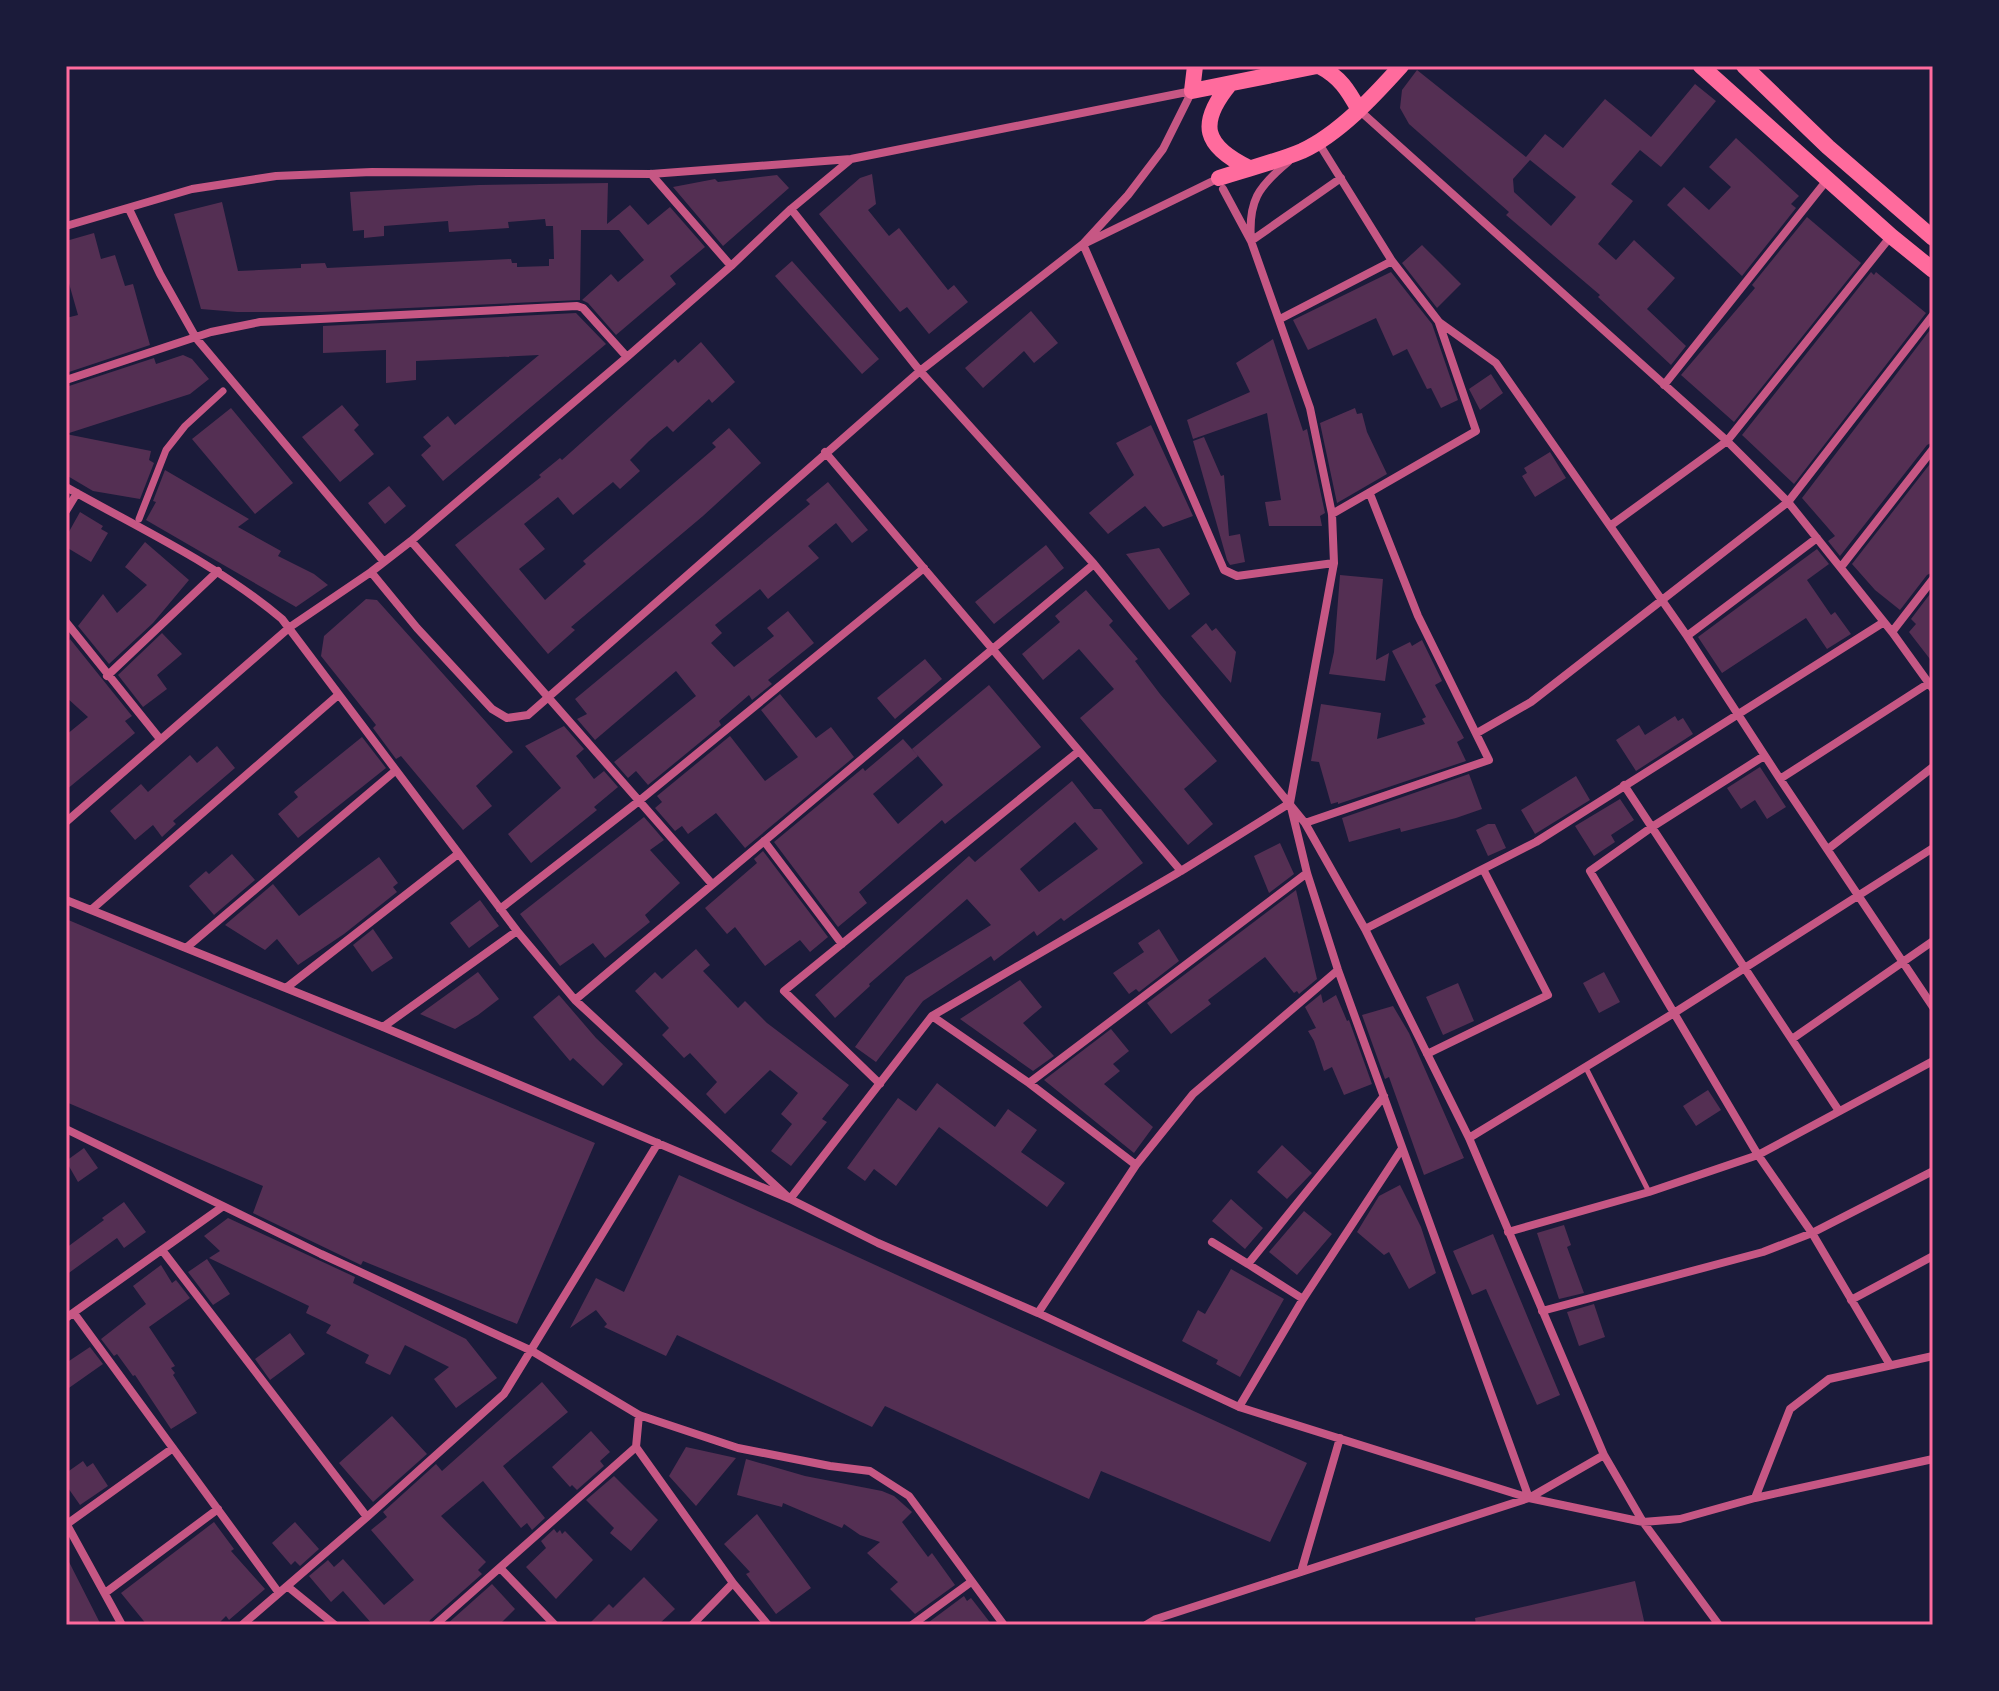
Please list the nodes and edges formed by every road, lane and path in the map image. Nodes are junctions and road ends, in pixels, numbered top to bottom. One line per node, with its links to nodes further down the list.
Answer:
1 (1195, 66): 8 (main road)
2 (1318, 66): 6 (main road); 9 (main road)
3 (1401, 66): 9 (main road)
4 (1701, 66): 16 (main road)
5 (1744, 66): 22 (main road)
6 (1294, 69): 7 (main road)
7 (1230, 84): 8 (main road); 13 (main road)
8 (1192, 91): 12 (street); 24 (street)
9 (1359, 110): 10 (main road); 35 (street)
10 (1318, 141): 11 (main road); 15 (street)
11 (1302, 151): 13 (main road); 23 (street)
12 (851, 159): 14 (street); 19 (street)
13 (1249, 168): 17 (main road)
14 (651, 174): 18 (street); 26 (street)
15 (1341, 178): 23 (street); 25 (street)
16 (1827, 180): 21 (main road); 35 (street)
17 (1221, 183): 23 (street); 24 (street)
18 (129, 209): 20 (street); 31 (street)
19 (791, 209): 26 (street); 33 (street)
20 (66, 226)
21 (1891, 236): 27 (main road); 37 (street)
22 (1933, 238)
23 (1251, 241): 29 (street)
24 (1083, 244): 33 (street); 51 (street)
25 (1392, 261): 29 (street); 30 (street)
26 (731, 266): 32 (street)
27 (1933, 270)
28 (1933, 315): 43 (street)
29 (1280, 319): 45 (street)
30 (1439, 322): 42 (street); 47 (street)
31 (196, 338): 32 (street); 34 (street); 50 (street)
32 (627, 357): 49 (street)
33 (920, 371): 39 (street); 52 (street)
34 (66, 380)
35 (1664, 385): 37 (street)
36 (223, 391): 46 (street)
37 (1727, 441): 43 (street); 47 (street)
38 (1933, 449): 53 (street)
39 (825, 452): 54 (street); 68 (street)
40 (66, 487): 41 (street)
41 (77, 493): 44 (street); 55 (street)
42 (1370, 494): 45 (street); 70 (street)
43 (1788, 502): 48 (street); 58 (street)
44 (66, 511)
45 (1332, 514): 51 (street)
46 (139, 519)
47 (1610, 526): 58 (street)
48 (1817, 538): 53 (street); 63 (street)
49 (411, 541): 50 (street); 68 (street)
50 (384, 562): 56 (street)
51 (1334, 563): 79 (street)
52 (1094, 564): 64 (street); 79 (street)
53 (1841, 567): 60 (street)
54 (924, 568): 64 (street); 78 (street)
55 (218, 571): 61 (street); 65 (street)
56 (371, 572): 61 (street); 68 (street)
57 (1933, 579): 62 (street)
58 (1662, 602): 63 (street); 70 (street)
59 (66, 622): 65 (street)
60 (1884, 622): 62 (street); 69 (street)
61 (290, 627): 67 (street); 71 (street)
62 (1892, 632): 66 (street)
63 (1687, 636): 69 (street)
64 (992, 650): 72 (street); 83 (street)
65 (107, 676): 71 (street)
66 (1931, 686): 76 (street)
67 (337, 696): 75 (street); 94 (street)
68 (548, 697): 78 (street)
69 (1738, 713): 73 (street); 77 (street)
70 (1477, 733): 81 (street)
71 (160, 739): 80 (street)
72 (1079, 751): 88 (street); 98 (street)
73 (1764, 756): 76 (street); 82 (street)
74 (1933, 767): 85 (street)
75 (395, 771): 86 (street); 99 (street)
76 (1780, 779): 85 (street)
77 (1624, 785): 82 (street); 87 (street)
78 (639, 801): 90 (street); 93 (street)
79 (1290, 803): 81 (street); 88 (street); 89 (street)
80 (66, 822)
81 (1305, 823): 95 (street)
82 (1652, 827): 101 (street); 106 (street)
83 (764, 841): 90 (street); 98 (street)
84 (1933, 848): 91 (street)
85 (1828, 849): 91 (street)
86 (458, 854): 93 (street); 103 (street)
87 (1483, 869): 95 (street); 110 (street)
88 (1181, 871): 107 (street)
89 (1307, 873): 102 (street); 113 (street)
90 (712, 884): 104 (street)
91 (1857, 895): 100 (street); 101 (street)
92 (66, 900): 94 (street)
93 (500, 909): 96 (street)
94 (91, 910): 99 (street)
95 (1365, 929): 110 (street)
96 (517, 931): 104 (street); 108 (street)
97 (1933, 941): 100 (street)
98 (842, 944): 114 (street)
99 (186, 948): 103 (street)
100 (1904, 963): 105 (street); 109 (street)
101 (1744, 968): 106 (street); 109 (street)
102 (1338, 970): 115 (street); 122 (street)
103 (286, 988): 108 (street)
104 (575, 1000): 125 (street)
105 (1933, 1007)
106 (1674, 1013): 112 (street); 121 (street)
107 (932, 1016): 113 (street); 114 (street)
108 (383, 1027): 119 (street)
109 (1792, 1039): 116 (street)
110 (1427, 1054): 118 (street)
111 (1933, 1061): 116 (street)
112 (1586, 1067): 118 (street); 124 (lane)
113 (1029, 1083): 122 (street)
114 (880, 1084): 125 (street)
115 (1384, 1096): 120 (street); 132 (street)
116 (1839, 1111): 121 (street)
117 (66, 1129): 126 (street)
118 (1469, 1138): 127 (street)
119 (658, 1143): 125 (street); 138 (street)
120 (1401, 1150): 133 (street); 148 (street)
121 (1758, 1155): 124 (street); 128 (street)
122 (1136, 1165): 136 (street)
123 (1933, 1171): 128 (street)
124 (1649, 1192): 127 (street)
125 (790, 1199): 136 (street)
126 (222, 1207): 130 (street); 138 (street)
127 (1508, 1232): 135 (street)
128 (1812, 1233): 134 (street); 135 (street)
129 (1212, 1242): 132 (street)
130 (162, 1250): 137 (street); 151 (street)
131 (1933, 1256): 134 (street)
132 (1248, 1264): 133 (street)
133 (1303, 1299): 141 (street)
134 (1851, 1300): 140 (street)
135 (1542, 1311): 146 (street)
136 (1038, 1313): 141 (street)
137 (70, 1315): 145 (street)
138 (532, 1351): 142 (street); 151 (street)
139 (1933, 1356): 140 (street)
140 (1890, 1365): 149 (street)
141 (1239, 1407): 143 (street)
142 (639, 1415): 144 (street); 156 (street)
143 (1340, 1438): 148 (street); 155 (street)
144 (636, 1447): 154 (street); 157 (street)
145 (173, 1448): 150 (street); 153 (street)
146 (1604, 1455): 148 (street); 152 (street)
147 (1933, 1459): 149 (street)
148 (1529, 1498): 152 (street); 155 (street)
149 (1755, 1498): 152 (street)
150 (218, 1509): 159 (street); 160 (street)
151 (367, 1517): 158 (street)
152 (1643, 1522): 171 (street)
153 (67, 1523): 159 (street)
154 (500, 1568): 164 (street); 165 (street)
155 (1301, 1572): 170 (street)
156 (971, 1582): 168 (street); 169 (street)
157 (733, 1583): 166 (street); 167 (street)
158 (287, 1586): 160 (street); 163 (street)
159 (105, 1593): 161 (street)
160 (279, 1593): 162 (street)
161 (122, 1625)
162 (242, 1625)
163 (335, 1625)
164 (435, 1625)
165 (554, 1625)
166 (692, 1625)
167 (768, 1625)
168 (912, 1625)
169 (1004, 1625)
170 (1146, 1625)
171 (1719, 1625)

